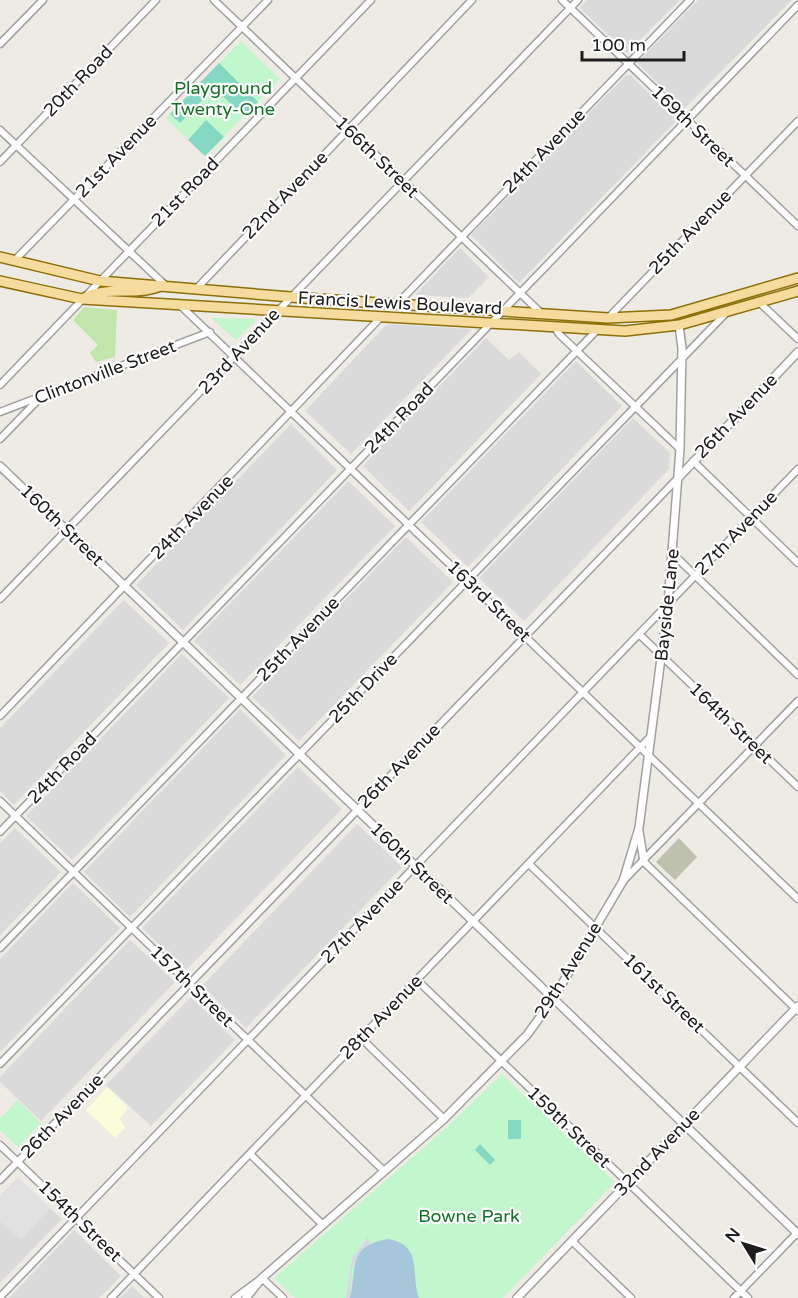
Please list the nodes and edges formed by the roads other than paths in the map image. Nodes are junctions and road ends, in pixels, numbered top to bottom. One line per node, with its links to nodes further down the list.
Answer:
1 (43, 0): 13 (street)
2 (156, 0): 20 (street, 20th Road)
3 (214, 0): 12 (street, 166th Street)
4 (268, 0): 12 (street, 21st Avenue)
5 (371, 0): 15 (street, 21st Road)
6 (472, 0): 18 (street, 22nd Avenue)
7 (562, 0): 11 (street, 169th Street)
8 (578, 0): 11 (street, 23rd Avenue)
9 (690, 0): 14 (street, 24th Avenue)
10 (798, 5): 16 (street, 24th Road)
11 (571, 8): 14 (street, 169th Street); 23 (street, 23rd Avenue)
12 (242, 27): 15 (street, 166th Street); 24 (street, 21st Avenue)
13 (0, 44)
14 (628, 64): 16 (street, 169th Street); 26 (street, 24th Avenue)
15 (296, 79): 18 (street, 166th Street); 27 (street, 21st Road)
16 (687, 120): 22 (street, 169th Street); 36 (street, 24th Road)
17 (798, 121): 22 (street, 25th Avenue)
18 (348, 129): 23 (street, 166th Street); 34 (street, 22nd Avenue)
19 (0, 130): 20 (street)
20 (16, 145): 21 (street, 20th Road); 24 (street)
21 (0, 162)
22 (744, 176): 25 (street, 169th Street); 47 (street, 25th Avenue)
23 (403, 182): 26 (street, 166th Street); 37 (street, 23rd Avenue)
24 (73, 200): 27 (street); 29 (street, 21st Avenue)
25 (798, 226)
26 (461, 238): 36 (street, 166th Street); 39 (street, 24th Avenue)
27 (128, 252): 32 (street, 21st Road); 33 (street)
28 (0, 257): 29 (main road, Francis Lewis Boulevard)
29 (15, 260): 32 (main road, Francis Lewis Boulevard)
30 (798, 278): 47 (main road, Francis Lewis Boulevard)
31 (0, 281): 38 (main road, Francis Lewis Boulevard)
32 (100, 281): 33 (main road, Francis Lewis Boulevard); 38 (street, 21st Road)
33 (164, 285): 34 (main road, Francis Lewis Boulevard); 38 (main road)
34 (198, 287): 37 (main road, Francis Lewis Boulevard)
35 (798, 291): 40 (main road, Francis Lewis Boulevard)
36 (520, 293): 43 (street, 24th Road); 44 (street, 166th Street)
37 (291, 297): 39 (main road, Francis Lewis Boulevard); 42 (street, 23rd Avenue)
38 (82, 299): 41 (main road, Francis Lewis Boulevard); 58 (street, 21st Road)
39 (399, 302): 43 (main road, Francis Lewis Boulevard)
40 (760, 303): 45 (main road, Francis Lewis Boulevard); 53 (street)
41 (180, 304): 42 (main road, Francis Lewis Boulevard); 52 (street, 163rd Street)
42 (279, 309): 46 (main road, Francis Lewis Boulevard); 56 (street, 23rd Avenue)
43 (503, 309): 44 (main road, Francis Lewis Boulevard); 48 (street, 24th Road)
44 (541, 313): 47 (main road, Francis Lewis Boulevard)
45 (726, 313): 49 (main road, Francis Lewis Boulevard); 57 (street, 25th Drive)
46 (382, 316): 48 (main road, Francis Lewis Boulevard); 62 (street, 24th Avenue)
47 (608, 318)
48 (491, 321): 50 (main road, Francis Lewis Boulevard); 67 (street, 24th Road)
49 (679, 325): 51 (main road, Francis Lewis Boulevard); 57 (street, Bayside Lane)
50 (554, 326): 51 (main road, Francis Lewis Boulevard); 54 (street)
51 (597, 330): 54 (street, 25th Avenue)
52 (210, 332): 56 (street, 163rd Street); 59 (street, Clintonville Street)
53 (798, 339)
54 (577, 351): 60 (street); 71 (street, 25th Avenue)
55 (798, 352): 65 (street, 26th Avenue)
56 (236, 356): 62 (street, 163rd Street); 72 (street, 23rd Avenue)
57 (682, 357): 60 (street, 25th Drive); 64 (street, Bayside Lane)
58 (0, 385)
59 (39, 398): 61 (street, Clintonville Street); 63 (street)
60 (635, 406): 64 (street); 76 (street, 25th Drive)
61 (1, 410)
62 (293, 412): 67 (street, 163rd Street); 77 (street, 24th Avenue)
63 (0, 439)
64 (680, 449): 69 (street, Bayside Lane)
65 (693, 461): 69 (street, 26th Avenue); 70 (street)
66 (0, 466): 72 (street, 160th Street)
67 (351, 468): 71 (street, 163rd Street); 82 (street, 24th Road)
68 (798, 469): 70 (street, 27th Avenue)
69 (679, 477): 73 (street, Bayside Lane); 81 (street, 26th Avenue)
70 (751, 518): 74 (street); 75 (street, 27th Avenue)
71 (409, 524): 76 (street, 163rd Street); 86 (street, 25th Avenue)
72 (67, 530): 77 (street, 160th Street); 78 (street, 23rd Avenue)
73 (673, 554): 75 (street); 79 (street, Bayside Lane)
74 (798, 563)
75 (695, 576): 79 (street, 27th Avenue); 84 (street)
76 (467, 580): 81 (street, 163rd Street); 92 (street, 25th Drive)
77 (125, 586): 82 (street, 160th Street); 88 (street, 24th Avenue)
78 (0, 599)
79 (668, 604): 80 (street, 27th Avenue); 83 (street, Bayside Lane)
80 (639, 634): 83 (street, 164th Street); 85 (street, 27th Avenue)
81 (525, 636): 85 (street, 163rd Street); 97 (street, 26th Avenue)
82 (183, 642): 86 (street, 160th Street); 98 (street, 24th Road)
83 (661, 655): 89 (street, Bayside Lane); 90 (street, 164th Street)
84 (798, 675)
85 (583, 692): 91 (street, 163rd Street); 103 (street, 27th Avenue)
86 (241, 698): 92 (street, 160th Street); 104 (street, 25th Avenue)
87 (798, 701): 90 (street, 29th Avenue)
88 (0, 716)
89 (651, 736): 91 (street, 28th Avenue); 93 (street, Bayside Lane)
90 (755, 746): 94 (street, 164th Street); 96 (street, 29th Avenue)
91 (640, 747): 93 (street, 163rd Street); 102 (street, 28th Avenue)
92 (299, 754): 97 (street, 160th Street); 108 (street, 25th Drive)
93 (648, 755): 96 (street, 163rd Street); 99 (street, Bayside Lane)
94 (798, 787)
95 (0, 801): 98 (street, 157th Street)
96 (699, 804): 101 (street, 29th Avenue); 106 (street, 163rd Street)
97 (357, 810): 103 (street, 160th Street); 112 (street, 26th Avenue)
98 (15, 816): 100 (street, 24th Road); 104 (street, 157th Street)
99 (639, 828): 101 (street); 105 (street, Bayside Lane)
100 (0, 832)
101 (644, 862): 105 (street, 29th Avenue); 114 (street)
102 (529, 864): 107 (street, 28th Avenue); 109 (street, 161st Street)
103 (415, 866): 107 (street, 160th Street); 116 (street, 27th Avenue)
104 (73, 872): 108 (street, 157th Street); 110 (street, 25th Avenue)
105 (623, 881): 109 (street, 29th Avenue)
106 (798, 899)
107 (473, 922): 111 (street, 28th Avenue); 113 (street, 160th Street)
108 (131, 928): 112 (street, 157th Street); 118 (street, 25th Drive)
109 (596, 928): 113 (street, 29th Avenue); 119 (street, 161st Street)
110 (0, 948)
111 (417, 980): 115 (street, 28th Avenue); 117 (street, 159th Street)
112 (189, 984): 116 (street, 157th Street); 126 (street, 26th Avenue)
113 (553, 999): 117 (street, 29th Avenue); 123 (street, 160th Street)
114 (797, 1008): 119 (street, 32nd Avenue)
115 (361, 1038): 120 (street, 28th Avenue); 121 (street)
116 (247, 1040): 120 (street, 157th Street); 130 (street, 27th Avenue)
117 (502, 1062): 121 (street, 29th Avenue); 129 (street, 159th Street)
118 (0, 1064)
119 (740, 1066): 122 (street, 161st Street); 123 (street, 32nd Avenue)
120 (306, 1096): 125 (street, 28th Avenue); 127 (street, 157th Street)
121 (444, 1119): 127 (street, 29th Avenue)
122 (798, 1123)
123 (684, 1125): 129 (street, 32nd Avenue); 132 (street, 160th Street)
124 (0, 1145): 126 (street, 154th Street)
125 (250, 1154): 131 (street); 134 (street, 28th Avenue)
126 (18, 1162): 128 (street, 26th Avenue); 130 (street, 154th Street)
127 (384, 1171): 131 (street, 29th Avenue)
128 (0, 1180)
129 (628, 1183): 133 (street, 32nd Avenue); 136 (street, 159th Street)
130 (76, 1218): 134 (street, 154th Street); 137 (street, 27th Avenue)
131 (323, 1225): 135 (street, 29th Avenue)
132 (798, 1233): 136 (street)
133 (572, 1241): 143 (street, 32nd Avenue); 144 (street)
134 (134, 1274): 138 (street, 28th Avenue); 139 (street, 154th Street)
135 (262, 1278): 140 (street); 141 (street, 29th Avenue); 142 (street)
136 (741, 1291): 145 (street); 146 (street, 159th Street)
137 (0, 1297)
138 (111, 1298)
139 (159, 1298)
140 (235, 1298)
141 (246, 1298)
142 (283, 1298)
143 (517, 1298)
144 (631, 1298)
145 (734, 1298)
146 (748, 1298)

